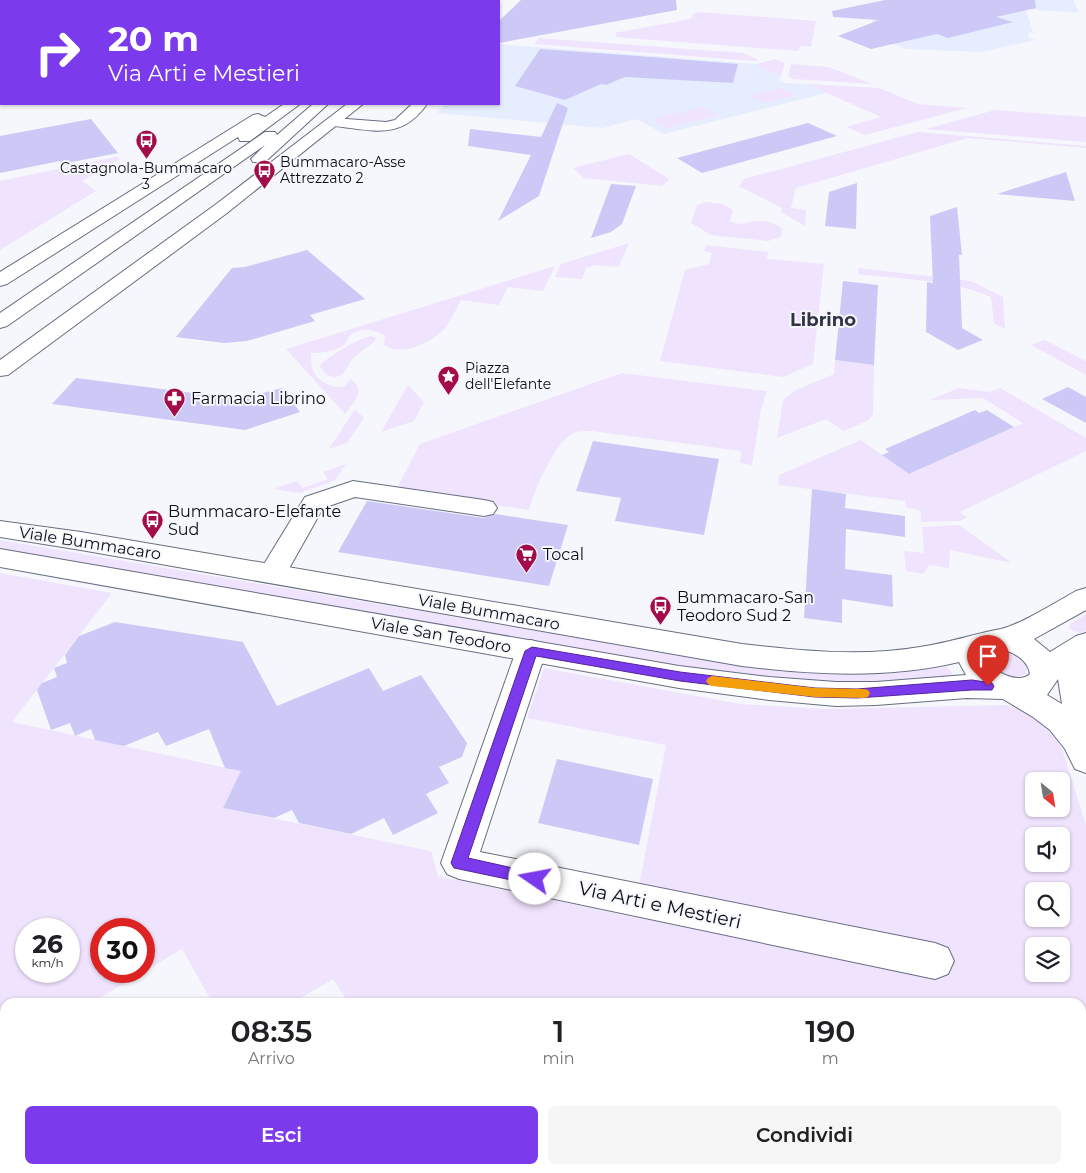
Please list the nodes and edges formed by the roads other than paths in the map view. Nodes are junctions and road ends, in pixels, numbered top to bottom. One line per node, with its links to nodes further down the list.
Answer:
1 (278, 105): 8 (main road)
2 (292, 105): 9 (main road)
3 (312, 105): 11 (main road)
4 (320, 105): 10 (main road)
5 (355, 105): 7 (main road)
6 (419, 105): 7 (main road)
7 (334, 122): 12 (main road)
8 (0, 280)
9 (0, 303)
10 (43, 318)
11 (0, 322)
12 (0, 370)
13 (484, 508): 16 (main road)
14 (0, 529): 16 (main road, Viale Bummacaro)
15 (0, 558): 20 (main road, Viale San Teodoro)
16 (272, 574): 18 (main road, Viale Bummacaro)
17 (1086, 598): 18 (main road, Viale Bummacaro)
18 (991, 642): 21 (main road); 22 (main road)
19 (1083, 646): 21 (main road); 23 (main road)
20 (532, 651): 22 (main road, Viale San Teodoro); 25 (main road, Via Arti e Mestieri)
21 (1044, 677): 22 (main road); 23 (main road)
22 (1008, 689): 24 (main road)
23 (1080, 721): 24 (main road)
24 (1086, 760)
25 (935, 961)

